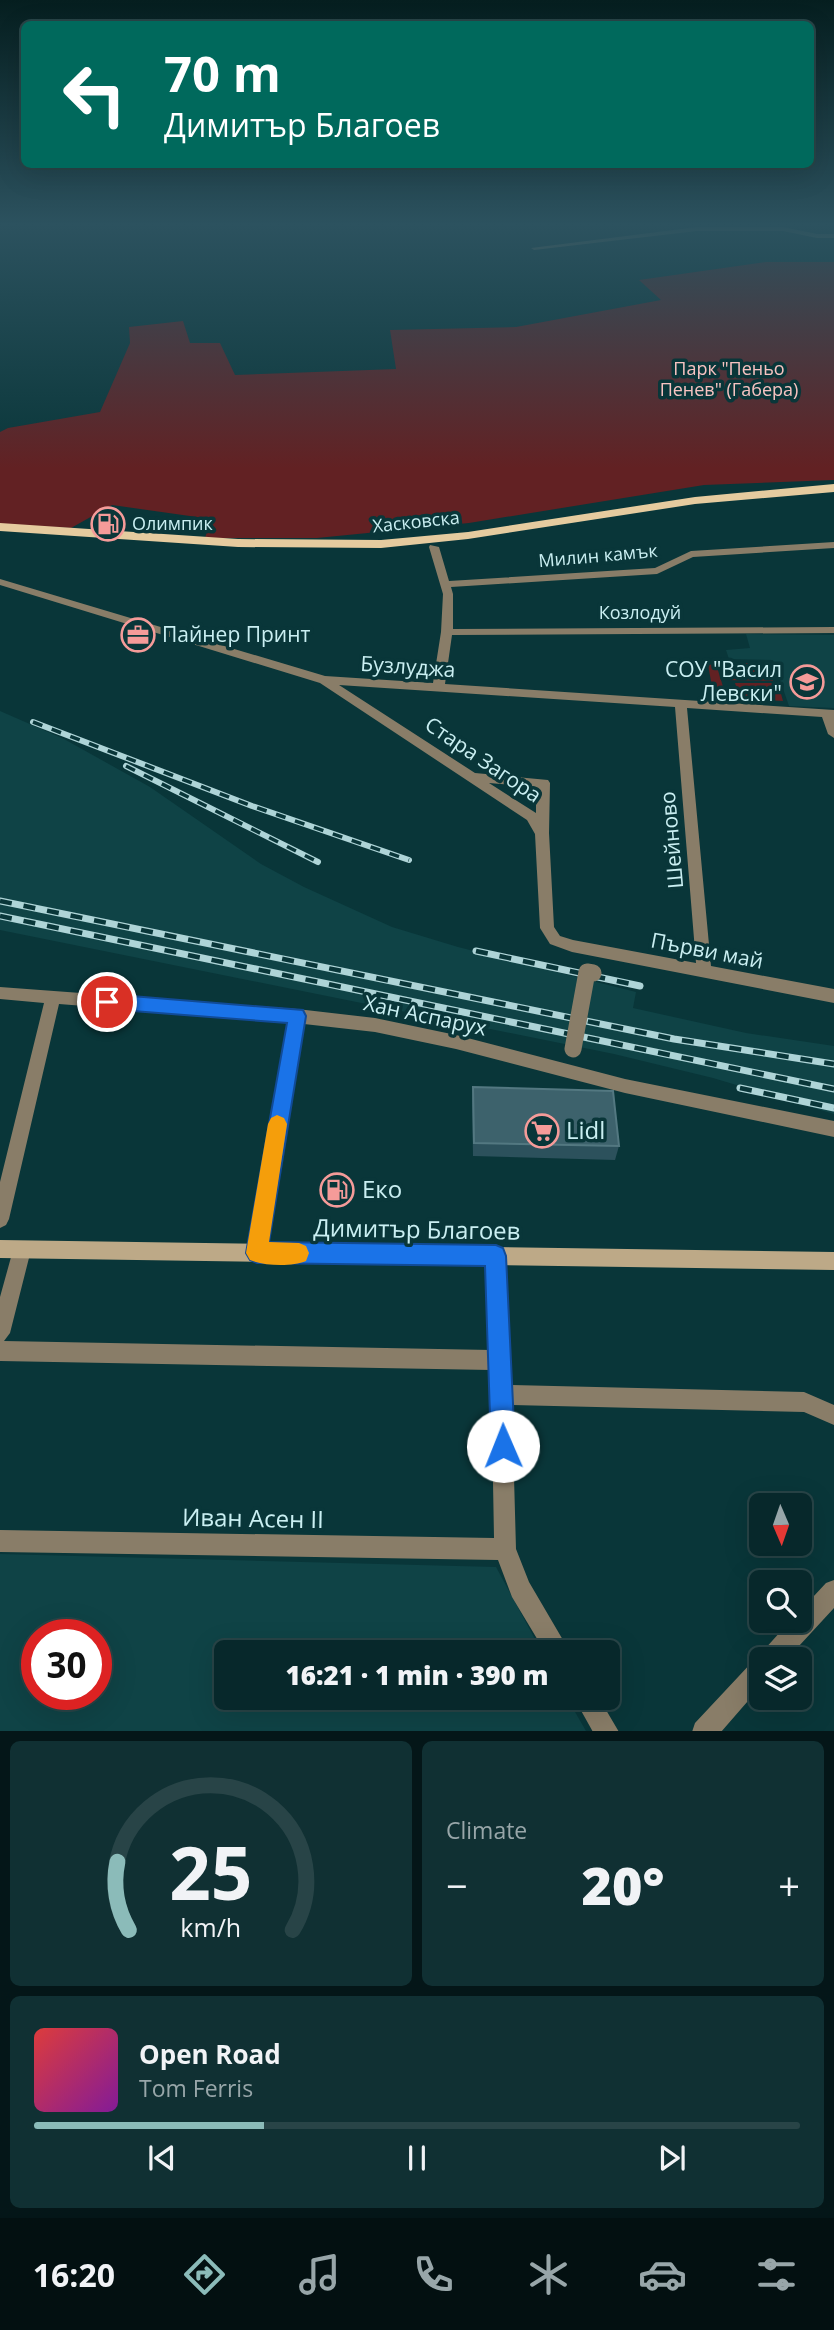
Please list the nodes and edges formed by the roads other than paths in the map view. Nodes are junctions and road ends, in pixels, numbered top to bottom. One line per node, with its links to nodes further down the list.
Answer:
1 (834, 488): 2 (main road, Хасковска)
2 (0, 527)
3 (834, 545): 6 (street, Милин камък)
4 (434, 547): 6 (street)
5 (0, 583): 9 (street, Бузлуджа)
6 (445, 584): 8 (street)
7 (834, 630): 8 (street, Козлодуй)
8 (447, 632): 10 (street)
9 (324, 680): 10 (street, Бузлуджа); 14 (street, Стара Загора)
10 (438, 689): 11 (street, Бузлуджа)
11 (681, 705): 12 (street, Бузлуджа); 18 (street, Шейново)
12 (831, 714): 13 (street)
13 (834, 734)
14 (473, 776): 15 (street, Стара Загора); 15 (street)
15 (542, 834): 16 (street, Стара Загора)
16 (572, 946): 18 (street, Първи май)
17 (593, 972): 23 (street, bridge)
18 (704, 972): 20 (street, Първи май)
19 (0, 993): 21 (street, Хан Аспарух)
20 (834, 996)
21 (53, 998): 22 (street, Хан Аспарух); 25 (street)
22 (297, 1016): 24 (street, Хан Аспарух); 28 (street)
23 (573, 1049)
24 (834, 1129)
25 (0, 1219)
26 (0, 1249): 27 (street, Димитър Благоев)
27 (22, 1250): 28 (street, Димитър Благоев); 31 (street)
28 (257, 1253): 29 (street, Димитър Благоев)
29 (496, 1256): 30 (street, Димитър Благоев); 33 (street)
30 (834, 1262)
31 (0, 1331)
32 (0, 1351): 33 (street)
33 (501, 1360): 34 (street)
34 (502, 1395): 35 (street); 37 (street)
35 (834, 1415)
36 (0, 1541): 37 (street, Иван Асен II)
37 (505, 1549): 39 (street)
38 (834, 1591): 40 (street)
39 (551, 1640)
40 (782, 1647)
41 (749, 1682): 44 (street)
42 (594, 1710): 43 (street)
43 (607, 1731)
44 (704, 1731)

